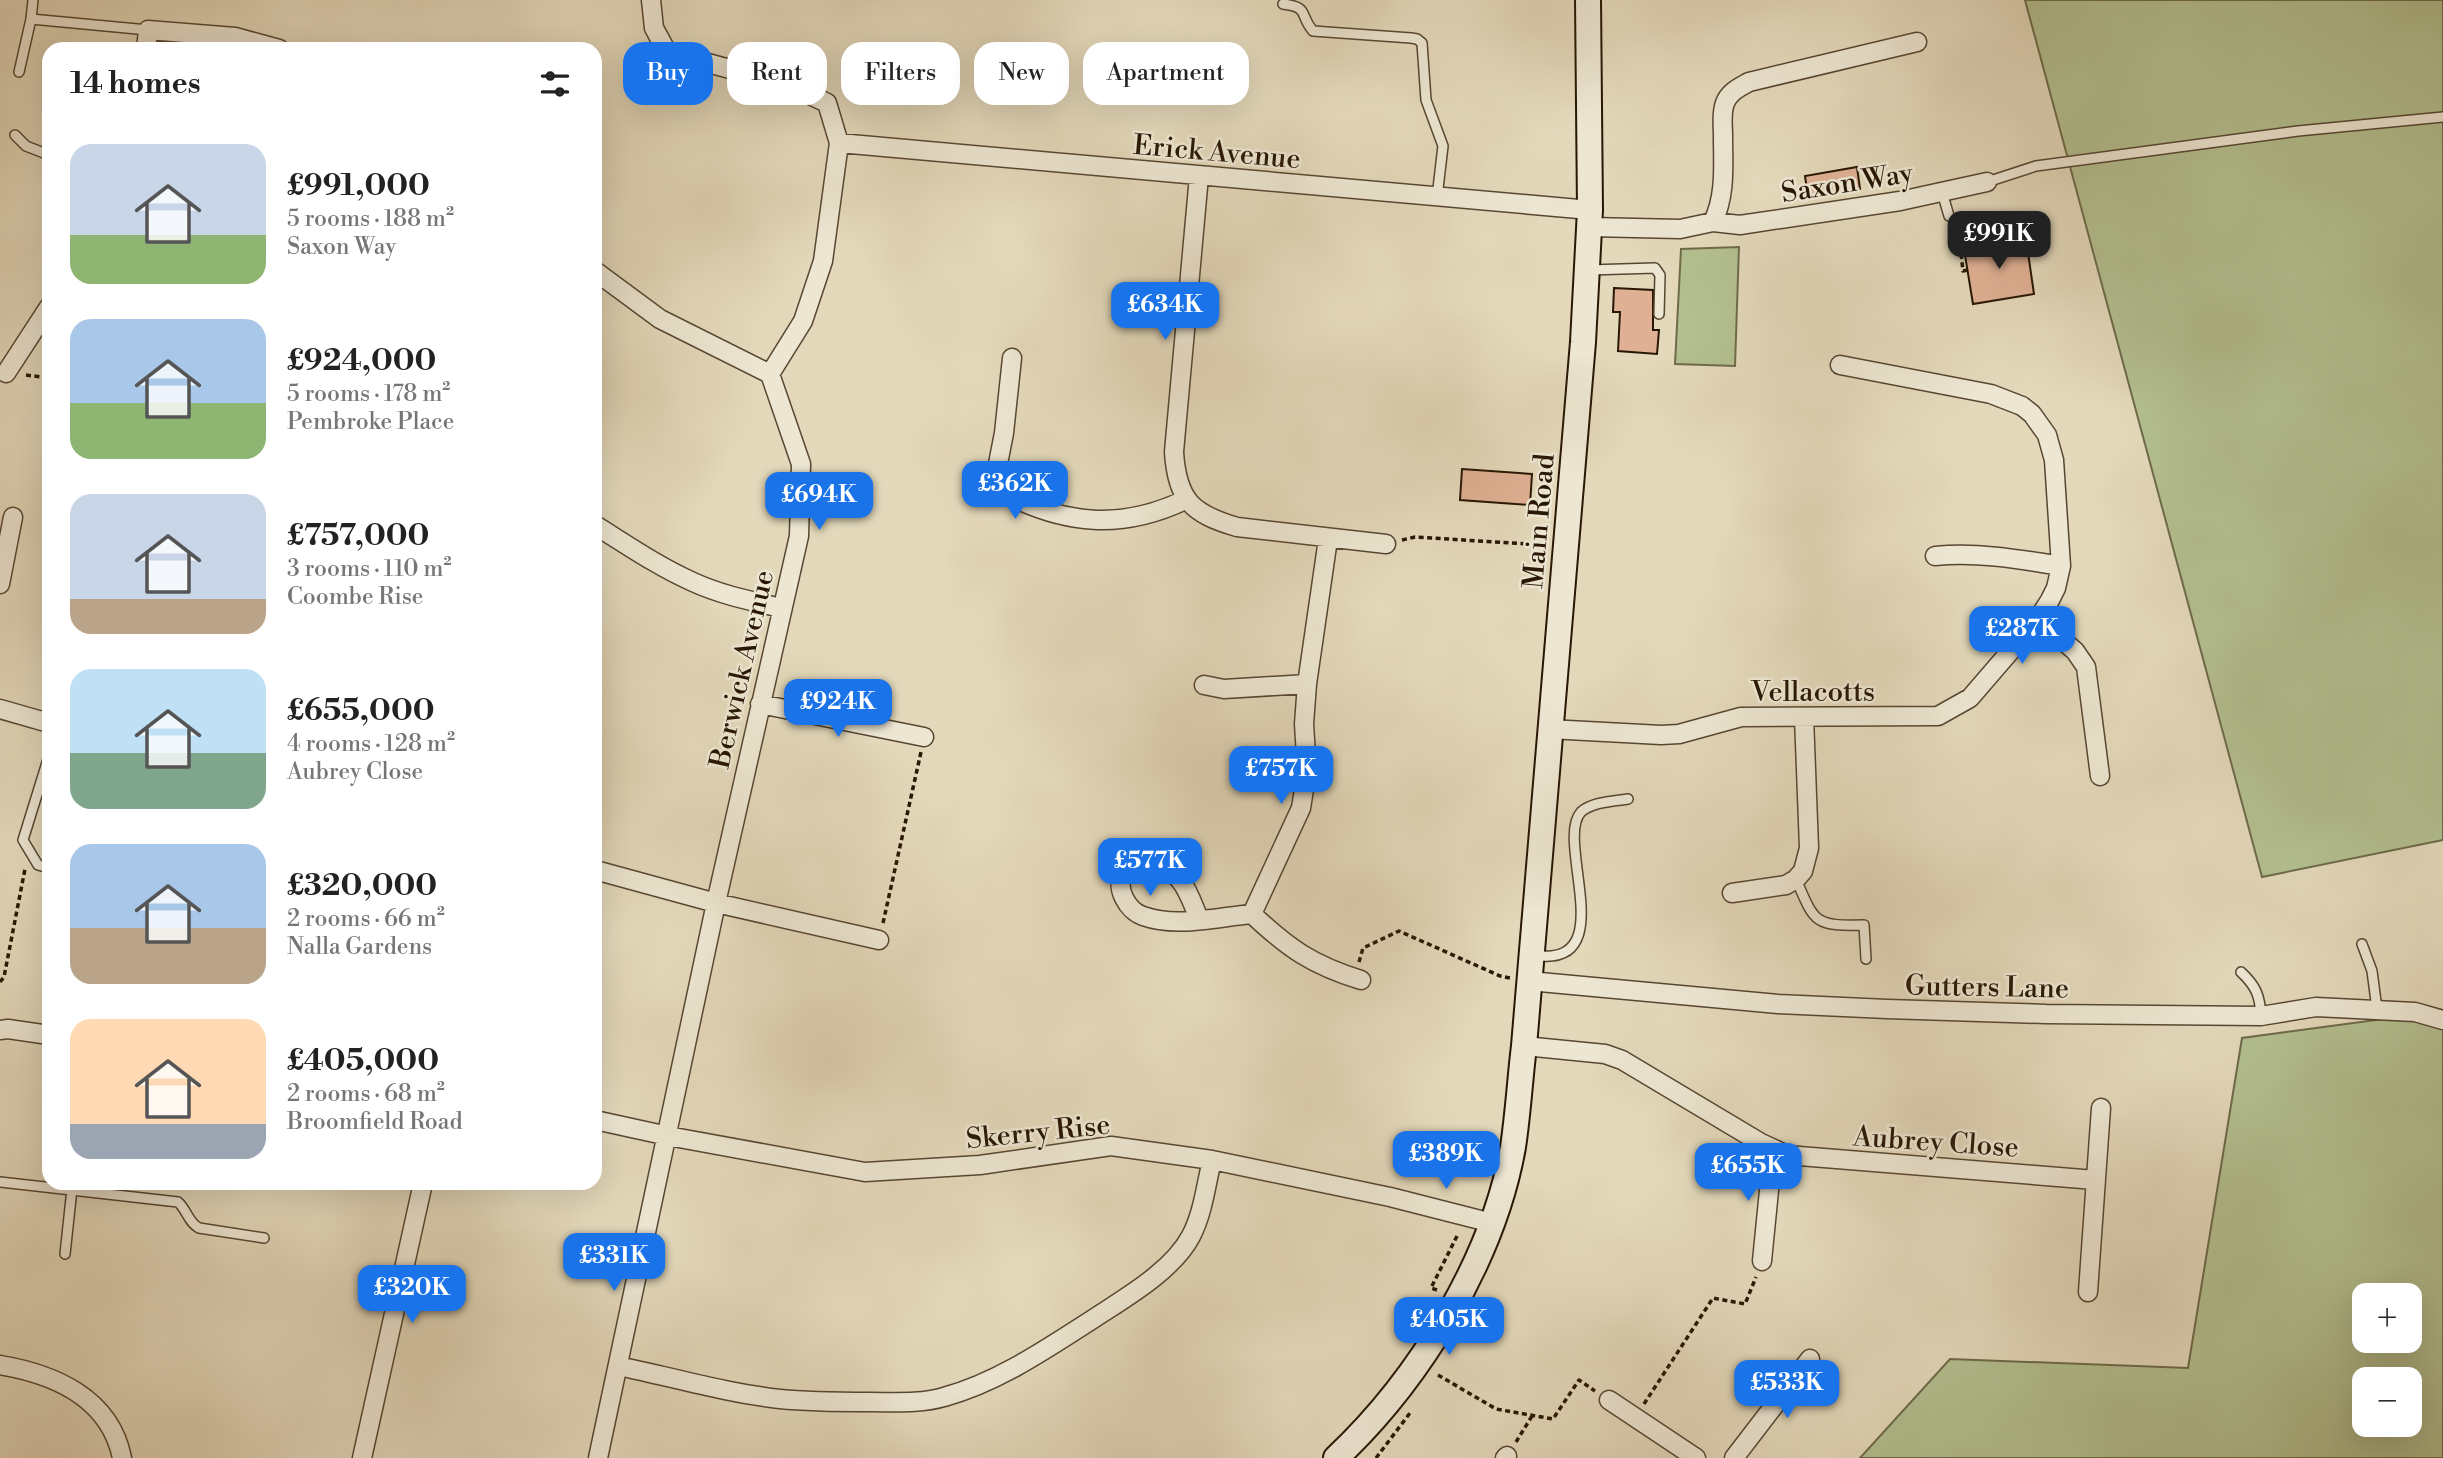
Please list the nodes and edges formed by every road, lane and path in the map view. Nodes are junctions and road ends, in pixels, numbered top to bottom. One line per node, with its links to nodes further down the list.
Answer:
1 (33, 0): 5 (lane)
2 (651, 0): 13 (street)
3 (1588, 0): 20 (main road, Main Road)
4 (1283, 4): 18 (lane)
5 (31, 19): 6 (lane); 10 (lane)
6 (148, 30): 7 (street); 8 (street)
7 (147, 42)
8 (253, 42)
9 (1917, 42): 21 (street)
10 (19, 72)
11 (2443, 117): 16 (lane)
12 (15, 135): 14 (lane)
13 (839, 143): 15 (street, Erick Avenue); 31 (street)
14 (42, 152)
15 (1199, 176): 18 (street, Erick Avenue); 32 (street)
16 (1987, 182): 17 (street, Saxon Way)
17 (1942, 192): 19 (lane); 21 (street, Saxon Way)
18 (1437, 197): 20 (street, Erick Avenue)
19 (1949, 216)
20 (1590, 218): 21 (street, Saxon Way); 23 (main road, Main Road)
21 (1713, 222)
22 (1959, 237): 24 (path)
23 (1587, 270): 26 (lane); 37 (main road, Main Road)
24 (1968, 270)
25 (602, 276): 31 (street)
26 (1659, 314)
27 (42, 318): 30 (street)
28 (1012, 358): 32 (street)
29 (1840, 365): 39 (street, Vellacotts)
30 (6, 373)
31 (770, 374): 41 (street, Berwick Avenue)
32 (1185, 500): 35 (street)
33 (13, 517): 40 (street)
34 (602, 529): 41 (street)
35 (1328, 539): 36 (street); 43 (street)
36 (1386, 544): 37 (path)
37 (1566, 547): 49 (main road, Main Road)
38 (1935, 556): 39 (street)
39 (2061, 566): 42 (street, Vellacotts)
40 (0, 584)
41 (781, 608): 45 (street, Berwick Avenue)
42 (2038, 619): 47 (street, Vellacotts); 51 (street)
43 (1307, 684): 44 (street); 60 (street)
44 (1204, 685)
45 (760, 704): 50 (street); 59 (street, Berwick Avenue)
46 (0, 709): 48 (street)
47 (1804, 717): 49 (street, Vellacotts); 57 (street)
48 (42, 721)
49 (1549, 729): 64 (main road, Main Road)
50 (924, 737): 62 (path)
51 (2100, 776)
52 (42, 779): 54 (lane)
53 (1628, 799): 64 (lane)
54 (29, 851): 55 (lane); 69 (path)
55 (42, 866)
56 (602, 872): 59 (street)
57 (1796, 879): 58 (street); 65 (lane)
58 (1732, 893)
59 (716, 903): 62 (street); 78 (street, Berwick Avenue)
60 (1252, 914): 61 (street); 67 (street)
61 (1199, 919)
62 (879, 940)
63 (2362, 944): 70 (lane)
64 (1531, 955): 68 (main road, Main Road)
65 (1866, 959)
66 (2241, 972): 71 (lane)
67 (1357, 979): 68 (path)
68 (1529, 981): 71 (street, Gutters Lane); 75 (main road, Main Road)
69 (0, 982)
70 (2377, 1009): 71 (street, Gutters Lane); 72 (street, Gutters Lane)
71 (2261, 1016)
72 (2443, 1020)
73 (0, 1031): 74 (street)
74 (42, 1034)
75 (1524, 1046): 79 (street, Aubrey Close); 87 (main road, Main Road)
76 (2101, 1108): 81 (street)
77 (602, 1122): 78 (street, Skerry Rise)
78 (668, 1136): 80 (street, Skerry Rise); 94 (street, Berwick Avenue)
79 (1773, 1150): 81 (street, Aubrey Close); 90 (street)
80 (1212, 1160): 87 (street, Skerry Rise); 94 (street)
81 (2095, 1180): 91 (street)
82 (0, 1182): 83 (lane)
83 (42, 1186)
84 (72, 1190): 89 (lane)
85 (105, 1190): 88 (lane)
86 (421, 1190): 101 (street)
87 (1492, 1223): 103 (main road, Main Road)
88 (264, 1238)
89 (65, 1254)
90 (1762, 1261): 98 (path)
91 (2088, 1292)
92 (1810, 1359): 105 (street)
93 (0, 1365): 100 (street)
94 (618, 1366): 102 (street, Berwick Avenue)
95 (1438, 1375): 97 (path)
96 (1609, 1400): 97 (path); 98 (street)
97 (1533, 1416): 99 (path)
98 (1635, 1417): 104 (street)
99 (1506, 1457)
100 (122, 1458)
101 (362, 1458)
102 (598, 1458)
103 (1336, 1458)
104 (1696, 1458)
105 (1734, 1458)

